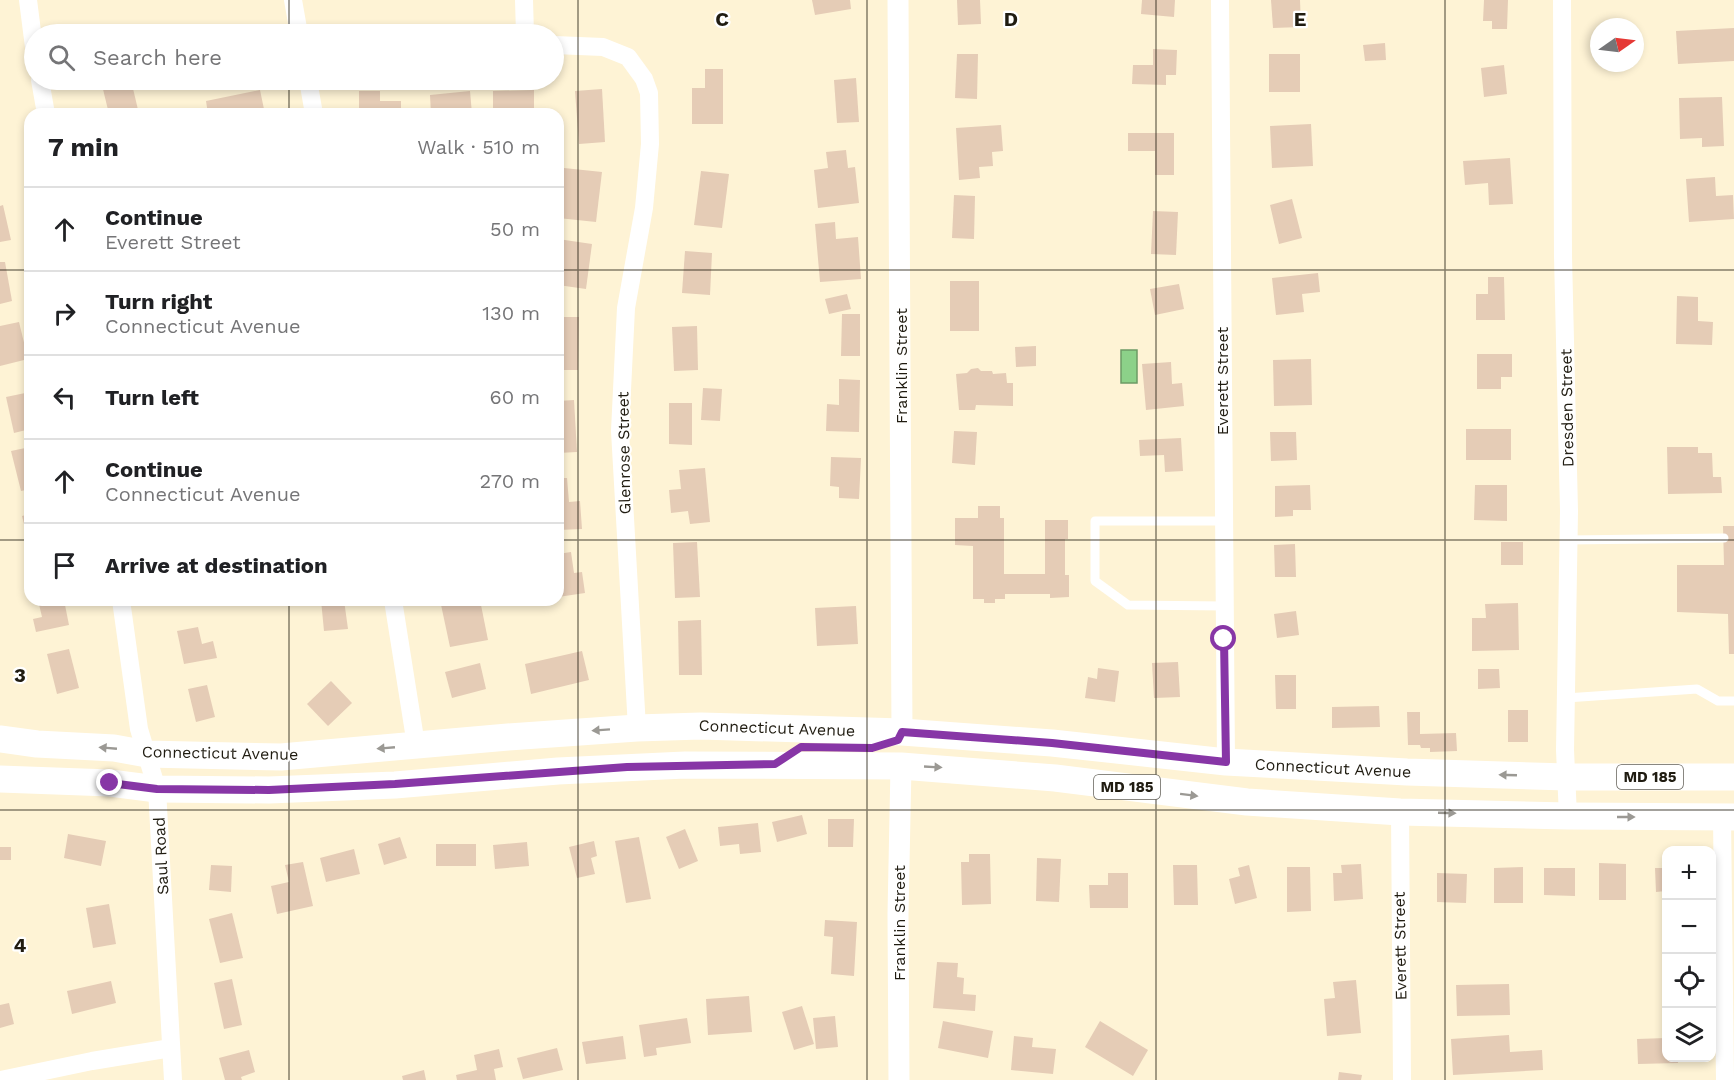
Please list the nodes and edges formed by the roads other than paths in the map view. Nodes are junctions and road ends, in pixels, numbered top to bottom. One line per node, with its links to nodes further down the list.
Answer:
1 (28, 0): 7 (street)
2 (293, 0): 8 (street)
3 (524, 0): 9 (street)
4 (898, 0): 24 (street, Franklin Street)
5 (1220, 0): 15 (street, Everett Street)
6 (1562, 0): 17 (street, Dresden Street)
7 (31, 24)
8 (297, 24)
9 (525, 24)
10 (564, 45): 23 (street, Glenrose Street)
11 (42, 90): 13 (street)
12 (310, 90): 14 (street)
13 (45, 108)
14 (313, 108)
15 (1223, 521): 20 (street, Everett Street); 20 (lane)
16 (1724, 538): 17 (lane)
17 (1569, 540): 21 (street, Dresden Street)
18 (122, 606): 28 (street, Saul Road)
19 (394, 606): 27 (street)
20 (1224, 606): 29 (street, Everett Street)
21 (1566, 698): 22 (lane); 32 (street, Dresden Street)
22 (1734, 701)
23 (637, 728): 24 (main road, Connecticut Avenue / MD 185); 27 (main road, Connecticut Avenue / MD 185, one-way to 27)
24 (902, 732): 25 (main road, Connecticut Avenue / MD 185); 30 (main road)
25 (999, 739): 29 (main road, Connecticut Avenue / MD 185); 31 (main road)
26 (0, 740): 28 (main road, Connecticut Avenue / MD 185, one-way to 26)
27 (416, 745): 28 (main road, Connecticut Avenue / MD 185, one-way to 28)
28 (147, 754): 35 (street, Saul Road)
29 (1226, 762): 32 (main road, Connecticut Avenue / MD 185, one-way to 29)
30 (775, 764): 31 (main road, Connecticut Avenue / MD 185); 35 (main road, Connecticut Avenue / MD 185)
31 (901, 766): 36 (main road, Connecticut Avenue / MD 185, one-way to 36); 42 (street, Franklin Street)
32 (1567, 777): 33 (main road, Connecticut Avenue / MD 185); 37 (street, Dresden Street)
33 (1734, 777)
34 (0, 779): 35 (main road, Connecticut Avenue / MD 185)
35 (157, 789): 39 (street, Saul Road)
36 (1400, 812): 37 (main road, Connecticut Avenue / MD 185, one-way to 37); 43 (street, Everett Street)
37 (1568, 816): 38 (main road, Connecticut Avenue / MD 185, one-way to 38)
38 (1728, 817): 44 (street)
39 (171, 1048): 40 (street); 41 (street, Saul Road)
40 (1, 1080)
41 (173, 1080)
42 (900, 1080)
43 (1402, 1080)
44 (1725, 1080)

